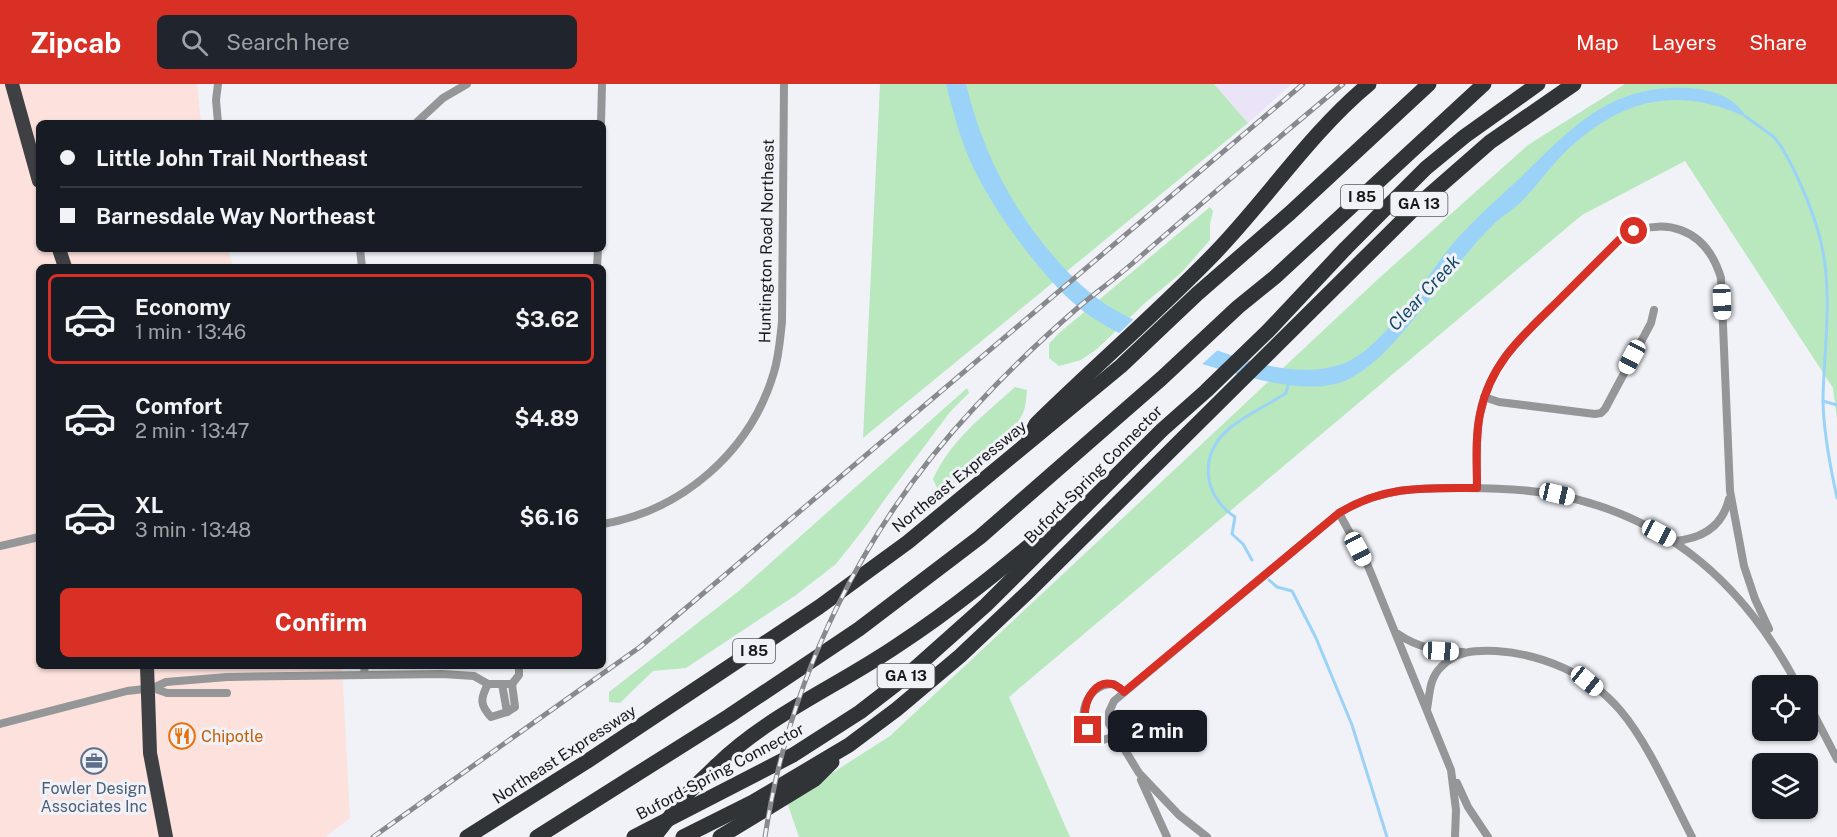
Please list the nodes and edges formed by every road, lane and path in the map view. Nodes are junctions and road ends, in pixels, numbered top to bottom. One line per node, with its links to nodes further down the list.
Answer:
1 (12, 84): 14 (highway)
2 (218, 84): 11 (street)
3 (467, 84): 12 (street)
4 (602, 84): 13 (street)
5 (784, 84): 22 (street, Huntington Road Northeast)
6 (1369, 84): 17 (highway)
7 (1429, 84): 17 (highway, Northeast Expressway / I 85)
8 (1484, 84): 49 (highway, I 85)
9 (1538, 84): 18 (highway, Buford-Spring Connector / GA 13)
10 (1574, 84): 43 (highway, GA 13)
11 (218, 120)
12 (419, 120)
13 (601, 120)
14 (36, 170)
15 (1654, 310): 16 (street)
16 (1484, 397): 19 (street); 20 (street)
17 (1026, 445): 48 (highway, Northeast Expressway / I 85)
18 (1135, 458): 50 (highway, Buford-Spring Connector / GA 13); 51 (highway, bridge)
19 (1477, 488): 21 (street); 24 (street)
20 (1731, 493): 24 (street); 27 (street)
21 (1339, 513): 26 (street); 37 (street)
22 (606, 523)
23 (36, 538): 25 (street)
24 (1674, 541): 27 (street)
25 (0, 546)
26 (1397, 633): 28 (street); 39 (street)
27 (1772, 640): 33 (street)
28 (1463, 652): 39 (street); 58 (street)
29 (147, 669): 36 (highway)
30 (519, 669): 35 (street)
31 (441, 670): 32 (street); 34 (street)
32 (365, 671): 36 (street)
33 (1792, 675)
34 (488, 684): 35 (street); 35 (street)
35 (507, 684)
36 (150, 688): 38 (street); 41 (street); 47 (highway)
37 (1124, 692): 42 (street); 42 (street)
38 (227, 693)
39 (1427, 709): 45 (street)
40 (1818, 722): 44 (street)
41 (0, 724)
42 (1114, 736): 46 (street)
43 (849, 745): 52 (highway, GA 13); 53 (highway)
44 (1837, 759)
45 (1451, 770): 56 (street); 57 (street)
46 (1139, 773): 54 (street); 55 (street)
47 (166, 837)
48 (467, 837)
49 (537, 837)
50 (634, 837)
51 (654, 837)
52 (682, 837)
53 (720, 837)
54 (1167, 837)
55 (1207, 837)
56 (1455, 837)
57 (1488, 837)
58 (1692, 837)

